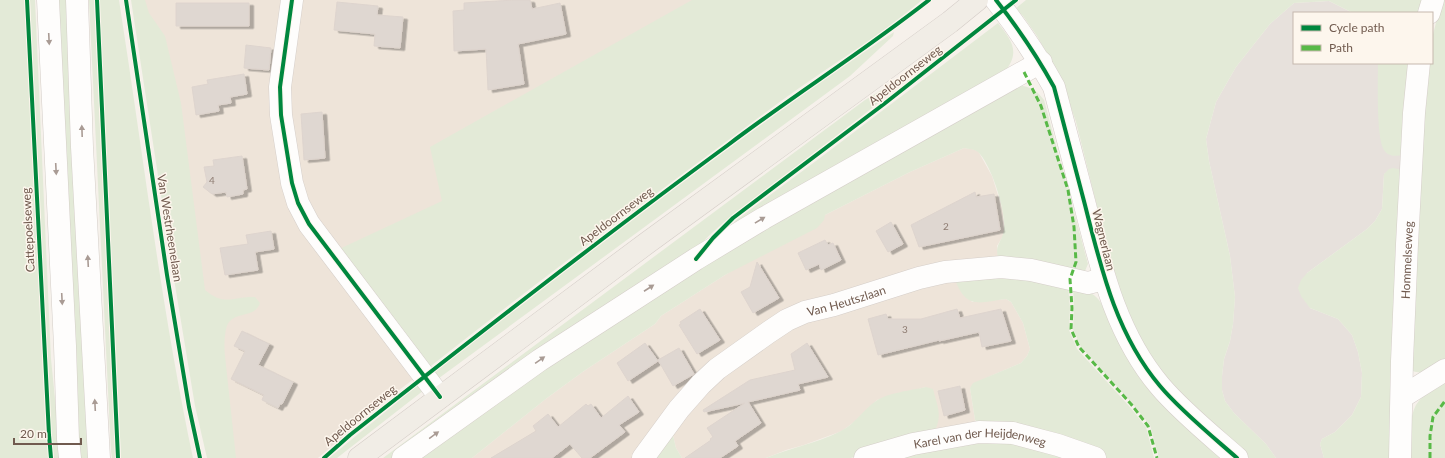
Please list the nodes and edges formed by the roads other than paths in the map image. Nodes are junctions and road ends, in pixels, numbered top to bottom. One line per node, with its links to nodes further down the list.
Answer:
1 (48, 0): 14 (street, one-way to 14)
2 (77, 0): 15 (street, one-way to 2)
3 (292, 0): 12 (street)
4 (977, 0): 12 (main road, Apeldoornseweg)
5 (996, 0): 8 (street, Wagnerlaan)
6 (1433, 0): 7 (street)
7 (1429, 12)
8 (1040, 62): 10 (street, Wagnerlaan); 17 (street, one-way to 8)
9 (1419, 64): 13 (street, Hommelseweg)
10 (1104, 279): 18 (street, Van Heutszlaan); 21 (street, Wagnerlaan)
11 (1445, 370): 13 (street)
12 (440, 397): 16 (main road, Apeldoornseweg)
13 (1402, 397): 22 (street, Hommelseweg)
14 (70, 458)
15 (99, 458)
16 (359, 458)
17 (403, 458)
18 (643, 458)
19 (865, 458): 20 (street, Karel van der Heijdenweg)
20 (1095, 458)
21 (1237, 458)
22 (1400, 458)

